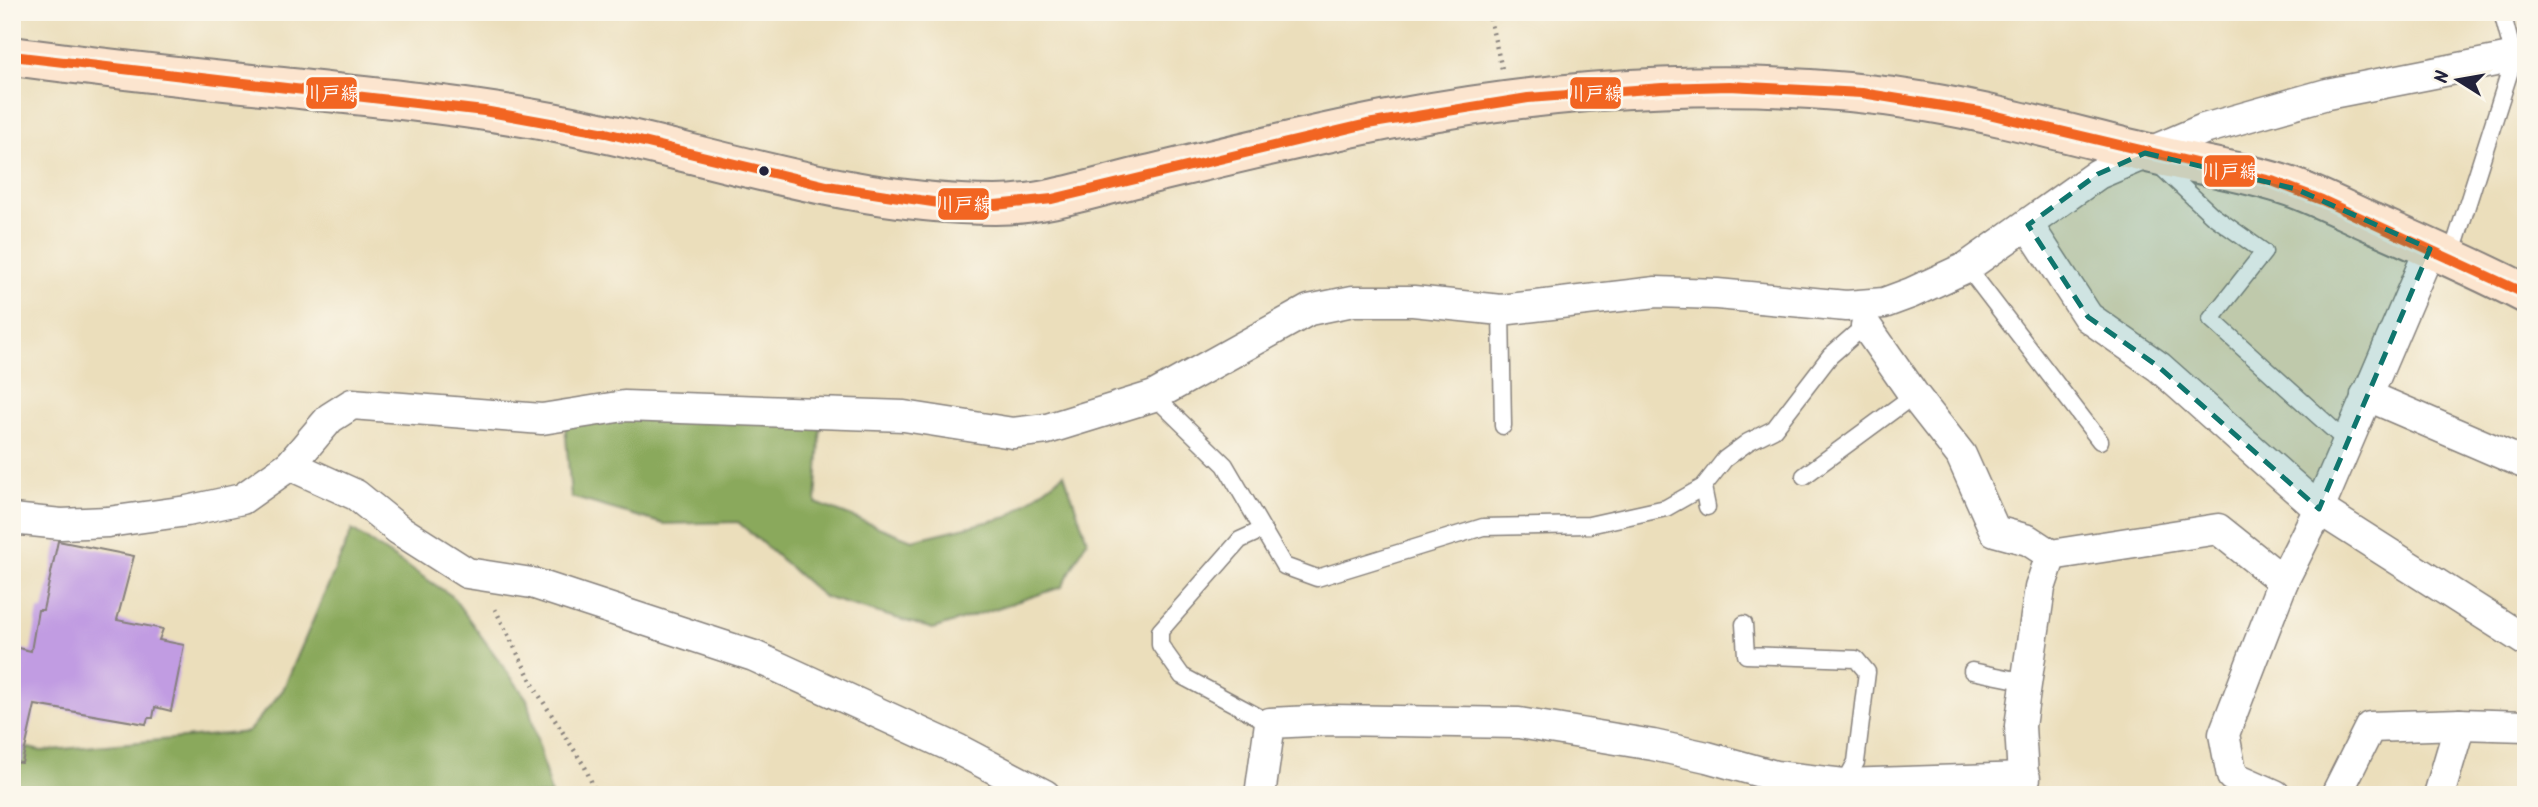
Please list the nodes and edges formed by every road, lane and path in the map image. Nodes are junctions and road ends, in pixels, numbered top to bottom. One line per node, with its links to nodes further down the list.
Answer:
1 (1489, 12): 5 (path)
2 (2502, 12): 4 (lane)
3 (12, 56): 5 (street)
4 (2520, 57): 6 (street); 8 (lane)
5 (1510, 100): 6 (street)
6 (2146, 153): 7 (street); 8 (street); 19 (lane)
7 (2028, 225): 9 (street); 25 (street)
8 (2441, 252): 10 (street); 15 (street)
9 (1967, 267): 11 (street); 18 (lane)
10 (2526, 294)
11 (1884, 303): 12 (street); 13 (lane)
12 (1500, 310): 16 (street); 17 (lane)
13 (1866, 326): 14 (street); 23 (lane)
14 (1913, 395): 22 (lane); 28 (street)
15 (2366, 395): 19 (street); 20 (street)
16 (1154, 396): 21 (street); 27 (lane)
17 (1503, 426)
18 (2100, 441)
19 (2347, 442): 25 (street)
20 (2526, 464)
21 (290, 465): 26 (street); 29 (street)
22 (1804, 476)
23 (1703, 487): 24 (lane); 27 (lane)
24 (1707, 507)
25 (2319, 509): 30 (street); 32 (street)
26 (12, 519)
27 (1262, 530): 35 (lane)
28 (2051, 555): 30 (street); 34 (street)
29 (467, 573): 40 (path); 41 (street)
30 (2283, 581): 43 (street)
31 (1744, 624): 39 (lane)
32 (2526, 641)
33 (1972, 671): 34 (lane)
34 (2027, 682): 38 (street)
35 (1270, 723): 39 (street); 42 (street)
36 (2460, 724): 37 (street); 44 (street); 45 (street)
37 (2526, 726)
38 (2024, 786): 39 (street)
39 (1842, 789)
40 (597, 795)
41 (1045, 795)
42 (1260, 795)
43 (2274, 795)
44 (2336, 795)
45 (2439, 795)

